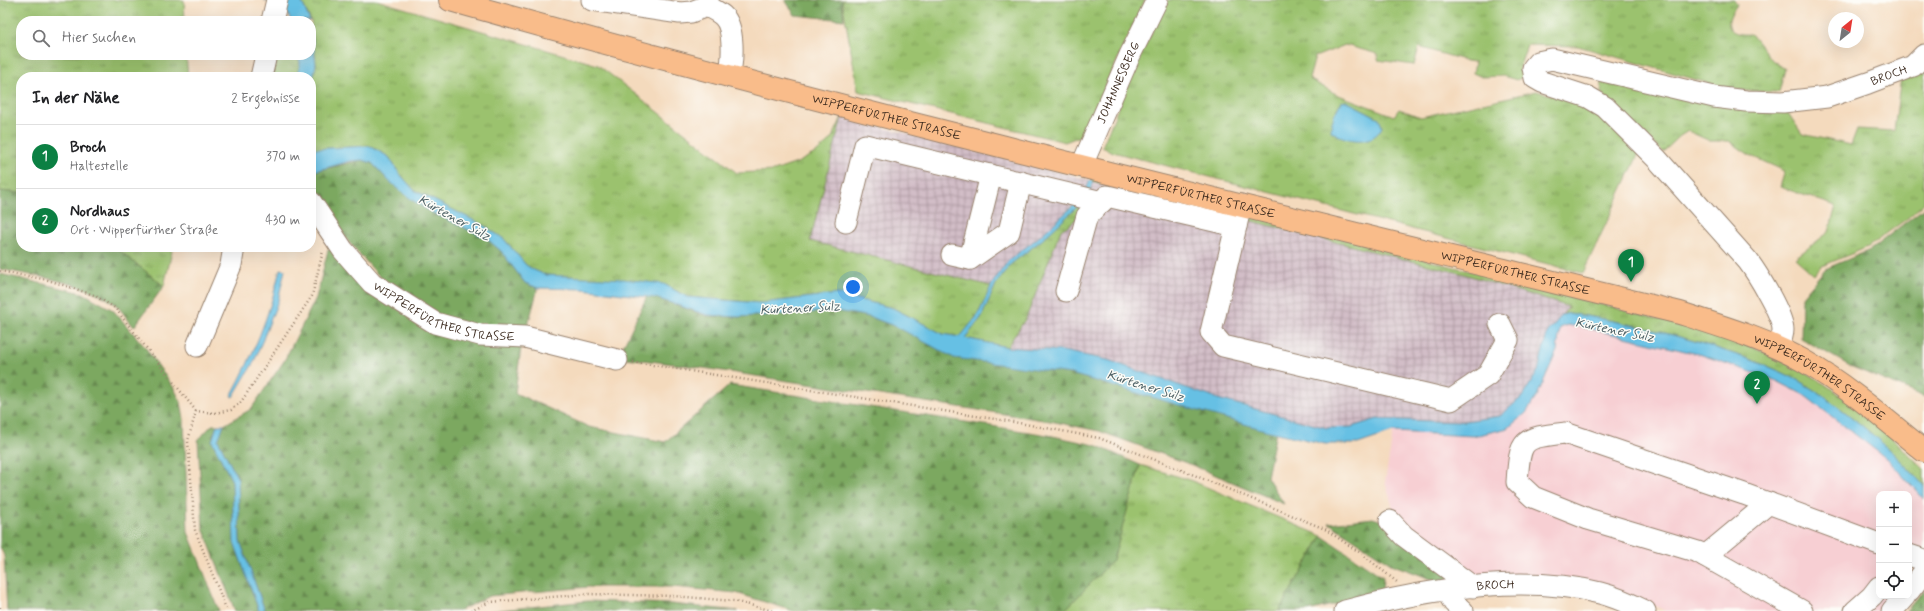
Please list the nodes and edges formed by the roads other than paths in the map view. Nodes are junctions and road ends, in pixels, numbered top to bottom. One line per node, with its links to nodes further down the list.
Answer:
1 (450, 0): 8 (main road, WIPPERFÜRTHER STRASSE)
2 (592, 0): 4 (street)
3 (1157, 0): 9 (street, JOHANNESBERG)
4 (707, 3): 8 (street)
5 (1924, 55): 21 (street, BROCH)
6 (265, 60): 7 (street)
7 (262, 72)
8 (729, 76): 9 (main road, WIPPERFÜRTHER STRASSE)
9 (1082, 165): 13 (main road, WIPPERFÜRTHER STRASSE)
10 (991, 175): 11 (street); 11 (street); 15 (street)
11 (1021, 182): 12 (street)
12 (1089, 199): 16 (street); 18 (street)
13 (1241, 205): 16 (street); 21 (main road, WIPPERFÜRTHER STRASSE)
14 (316, 210): 22 (street, WIPPERFÜRTHER STRASSE)
15 (846, 222)
16 (1236, 226): 19 (street)
17 (233, 252): 20 (street)
18 (1066, 291)
19 (1500, 324)
20 (197, 346)
21 (1778, 348): 23 (main road, WIPPERFÜRTHER STRASSE)
22 (617, 360)
23 (1924, 451)
24 (1769, 503): 26 (street); 28 (street); 28 (street)
25 (1390, 521): 31 (street)
26 (1876, 543)
27 (1912, 555): 29 (street)
28 (1705, 556): 39 (street)
29 (1924, 560)
30 (1924, 572): 32 (street)
31 (1473, 587): 33 (street, BROCH); 38 (street, BROCH)
32 (1912, 587)
33 (1446, 590): 36 (street, BROCH); 37 (street)
34 (1876, 591): 40 (street)
35 (1902, 599): 41 (street)
36 (1345, 611)
37 (1463, 611)
38 (1645, 611)
39 (1802, 611)
40 (1855, 611)
41 (1892, 611)

